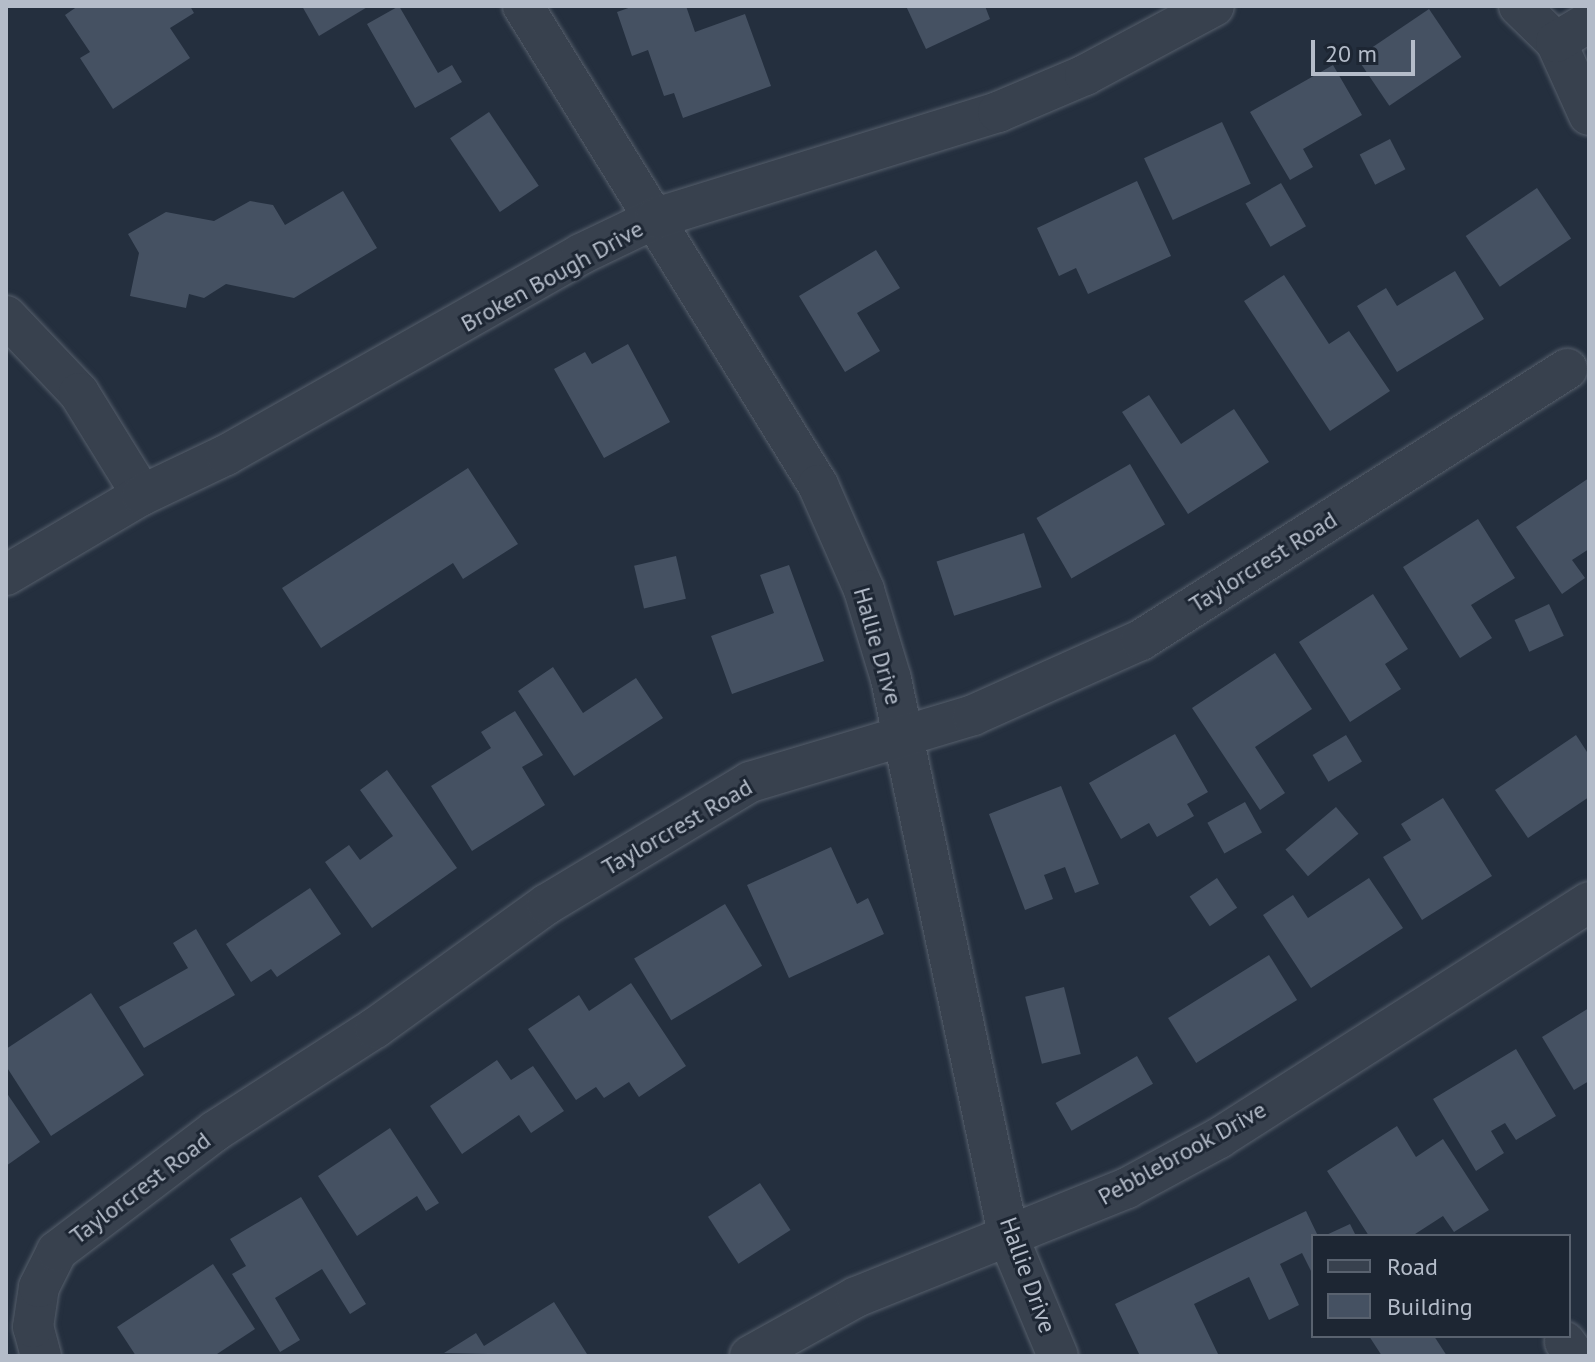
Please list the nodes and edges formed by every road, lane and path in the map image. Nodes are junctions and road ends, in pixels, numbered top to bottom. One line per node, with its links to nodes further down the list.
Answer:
1 (523, 6): 6 (street, Hallie Drive)
2 (1214, 6): 6 (street, Broken Bough Drive)
3 (1519, 6): 4 (street)
4 (1572, 32): 5 (street)
5 (1589, 115)
6 (656, 218): 9 (street, Broken Bough Drive); 11 (street, Hallie Drive)
7 (6, 316): 9 (street)
8 (1567, 369): 11 (street, Taylorcrest Road)
9 (142, 495): 10 (street, Broken Bough Drive)
10 (6, 575)
11 (901, 734): 13 (street, Hallie Drive); 14 (street, Taylorcrest Road)
12 (1589, 902): 13 (street, Pebblebrook Drive)
13 (1009, 1239): 15 (street, Pebblebrook Drive); 16 (street, Hallie Drive)
14 (41, 1356)
15 (750, 1356)
16 (1058, 1356)

